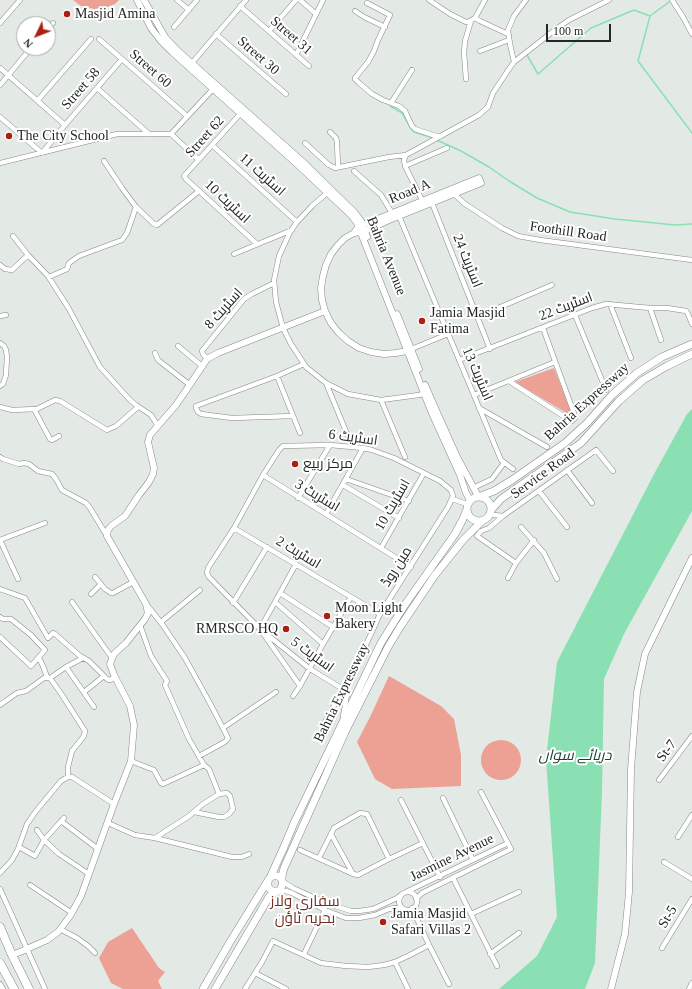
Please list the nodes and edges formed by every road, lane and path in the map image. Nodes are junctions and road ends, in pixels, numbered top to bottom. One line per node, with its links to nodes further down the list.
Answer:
1 (20, 0): 23 (street)
2 (137, 0): 38 (street, Bahria Avenue)
3 (144, 0): 38 (street, Bahria Avenue)
4 (177, 0): 19 (street)
5 (198, 0): 19 (street)
6 (246, 0): 18 (street)
7 (296, 0): 26 (street)
8 (300, 0): 21 (street)
9 (323, 0): 21 (street)
10 (429, 0): 17 (street)
11 (440, 0): 17 (street)
12 (485, 0): 22 (street)
13 (526, 0): 28 (street)
14 (609, 0): 37 (street)
15 (672, 0): 29 (street)
16 (367, 3): 25 (street)
17 (437, 5): 22 (street)
18 (240, 6): 26 (street, Street 31); 27 (street)
19 (189, 10): 24 (street)
20 (355, 11): 25 (street)
21 (316, 14): 34 (street)
22 (473, 20): 28 (street); 43 (street)
23 (0, 23)
24 (174, 27)
25 (385, 27): 49 (street)
26 (269, 31): 34 (street, Street 31)
27 (216, 34): 38 (street); 47 (street, Street 30)
28 (508, 34): 32 (street)
29 (692, 34)
30 (99, 38): 36 (street, Street 60)
31 (92, 39): 48 (street)
32 (509, 40): 33 (street); 37 (street)
33 (480, 51)
34 (296, 55): 39 (street, Street 31)
35 (24, 56): 42 (street)
36 (122, 59): 45 (street, Street 58); 51 (street, Street 60)
37 (514, 62): 57 (street)
38 (190, 64): 46 (street, Bahria Avenue); 79 (street, Bahria Avenue)
39 (309, 66)
40 (0, 68): 42 (street)
41 (412, 70): 49 (street)
42 (8, 75): 44 (street); 48 (street)
43 (466, 78)
44 (0, 85)
45 (97, 88): 53 (street, Street 58); 55 (street)
46 (213, 89): 50 (street, Bahria Avenue); 51 (street)
47 (286, 94)
48 (38, 100): 53 (street)
49 (392, 103): 57 (street)
50 (241, 113): 59 (street, Street 62); 71 (street, Bahria Avenue)
51 (187, 116): 56 (street)
52 (0, 117): 61 (street)
53 (65, 125): 61 (street, Street 58)
54 (330, 132): 67 (street)
55 (148, 134): 56 (street); 61 (street)
56 (171, 134): 64 (street)
57 (438, 137): 62 (street)
58 (305, 143): 67 (street)
59 (212, 146): 64 (street, Street 62); 78 (street, اسٹریٹ 11)
60 (447, 148): 66 (street)
61 (42, 153): 65 (street)
62 (406, 155): 66 (street); 67 (street)
63 (104, 160): 75 (street)
64 (199, 160): 69 (street, Street 62)
65 (0, 163)
66 (405, 166): 73 (street)
67 (338, 168)
68 (354, 171): 76 (street)
69 (184, 176): 70 (street, اسٹریٹ 10)
70 (199, 191): 75 (street); 82 (street, اسٹریٹ 10)
71 (328, 192): 78 (street); 79 (street, Bahria Avenue)
72 (454, 194): 73 (street, Road A); 74 (street, Road A); 85 (street, Foothill Road)
73 (424, 203): 74 (street, Road A); 76 (street, Road A); 77 (street, Road A)
74 (432, 203): 96 (street, اسٹریٹ 24)
75 (136, 207): 87 (street)
76 (392, 213): 79 (street, Road A)
77 (399, 216): 79 (street, Road A); 100 (street, اسٹریٹ 13)
78 (297, 222): 80 (street)
79 (362, 229): 92 (street, Road A); 106 (street, Bahria Avenue)
80 (292, 230): 82 (street); 88 (street)
81 (13, 236): 84 (street)
82 (257, 244): 83 (street)
83 (234, 254)
84 (28, 256): 86 (street); 87 (street)
85 (692, 260)
86 (0, 265)
87 (49, 277): 125 (street)
88 (274, 283): 98 (street); 110 (street, اسٹریٹ 8)
89 (552, 285): 96 (street)
90 (610, 304): 91 (street, اسٹریٹ 22); 94 (street, اسٹریٹ 22); 109 (street)
91 (650, 308): 97 (street, اسٹریٹ 22); 101 (street)
92 (325, 311): 98 (street); 106 (street, Road A)
93 (6, 315): 95 (street)
94 (575, 315): 99 (street, اسٹریٹ 22); 120 (street)
95 (0, 316)
96 (477, 317): 105 (street, اسٹریٹ 24)
97 (692, 324)
98 (283, 328): 110 (street); 113 (street)
99 (543, 328): 105 (street, اسٹریٹ 22); 112 (street)
100 (448, 334): 106 (street); 111 (street, اسٹریٹ 13)
101 (661, 340)
102 (0, 343): 119 (street)
103 (692, 344): 148 (main road, Bahria Expressway)
104 (178, 346): 114 (street)
105 (490, 349): 111 (street, اسٹریٹ 22)
106 (409, 350): 121 (street, Bahria Avenue)
107 (155, 353): 118 (street)
108 (692, 354): 154 (main road, Bahria Expressway)
109 (631, 358)
110 (206, 359): 114 (street)
111 (459, 360): 122 (street, اسٹریٹ 13)
112 (555, 362): 116 (street); 116 (street)
113 (304, 364): 115 (street); 117 (street)
114 (202, 366): 118 (street)
115 (277, 376): 128 (street); 128 (street)
116 (509, 381): 122 (street)
117 (326, 383): 123 (street); 132 (street)
118 (190, 385): 129 (street)
119 (0, 386)
120 (606, 390)
121 (426, 393): 123 (street); 146 (street, Bahria Avenue); 153 (street, Bahria Avenue)
122 (474, 395): 126 (street, اسٹریٹ 13)
123 (381, 400): 137 (street)
124 (0, 407): 127 (street)
125 (138, 407): 127 (street); 129 (street)
126 (479, 408): 134 (street); 138 (street, اسٹریٹ 13)
127 (34, 409): 131 (street)
128 (293, 416): 130 (street)
129 (158, 426): 163 (street)
130 (300, 433)
131 (59, 436)
132 (350, 441)
133 (330, 445): 135 (street, اسٹریٹ 6); 143 (street, اسٹریٹ 6); 149 (street)
134 (547, 446)
135 (363, 448): 142 (street, اسٹریٹ 6); 144 (street)
136 (0, 457): 163 (street)
137 (405, 457)
138 (504, 463): 139 (street, اسٹریٹ 13); 146 (street)
139 (513, 469)
140 (567, 470): 141 (street, Service Road); 147 (street, Service Road); 152 (street)
141 (613, 471)
142 (424, 473): 150 (street, اسٹریٹ 6); 151 (street, اسٹریٹ 10)
143 (263, 475): 149 (street, اسٹریٹ 3); 162 (street)
144 (346, 479): 145 (street); 151 (street)
145 (343, 485): 155 (street); 157 (street)
146 (473, 488): 148 (street, Bahria Avenue)
147 (539, 491): 156 (street, Service Road); 161 (street)
148 (480, 496): 153 (main road); 154 (main road)
149 (298, 498): 155 (street, اسٹریٹ 3)
150 (452, 499): 153 (street); 171 (street, مین روڈ)
151 (409, 501): 157 (street, اسٹریٹ 10)
152 (592, 503)
153 (468, 505): 158 (main road); 210 (main road, Bahria Expressway)
154 (491, 511): 156 (street, Service Road); 158 (main road)
155 (326, 514): 167 (street, اسٹریٹ 3)
156 (503, 516): 169 (street, Service Road)
157 (399, 518): 167 (street, اسٹریٹ 10)
158 (482, 521): 249 (main road, Bahria Expressway)
159 (45, 523): 164 (street)
160 (522, 527): 165 (street)
161 (567, 527)
162 (234, 528): 166 (street, اسٹریٹ 2); 185 (street, اسٹریٹ 5)
163 (107, 536): 176 (street)
164 (0, 540): 174 (street)
165 (534, 540): 169 (street); 175 (street)
166 (267, 547): 170 (street, اسٹریٹ 2); 185 (street)
167 (381, 548): 171 (street, اسٹریٹ 3)
168 (692, 558): 291 (street)
169 (516, 563): 173 (street)
170 (296, 564): 180 (street); 182 (street, اسٹریٹ 2)
171 (411, 567): 187 (street, مین روڈ)
172 (95, 577): 177 (street)
173 (508, 578)
174 (18, 580)
175 (557, 580)
176 (133, 582): 177 (street); 186 (street)
177 (101, 584): 181 (street)
178 (0, 589): 196 (street)
179 (200, 590): 189 (street)
180 (280, 593): 184 (street); 191 (street)
181 (91, 594)
182 (351, 597): 187 (street, اسٹریٹ 2); 191 (street)
183 (72, 602): 197 (street)
184 (275, 602): 192 (street); 194 (street)
185 (233, 603): 192 (street, اسٹریٹ 5)
186 (146, 604): 189 (street); 190 (street)
187 (380, 614): 204 (street, مین روڈ)
188 (0, 617): 195 (street)
189 (161, 622): 212 (street)
190 (140, 625): 197 (street); 214 (street)
191 (333, 627): 194 (street)
192 (260, 629): 199 (street, اسٹریٹ 5); 203 (street)
193 (0, 637): 195 (street)
194 (323, 644): 199 (street)
195 (39, 658): 201 (street)
196 (84, 658): 198 (street); 200 (street)
197 (112, 658): 202 (street)
198 (66, 668): 201 (street); 205 (street)
199 (310, 669): 203 (street); 204 (street, اسٹریٹ 5)
200 (104, 676): 202 (street); 205 (street)
201 (48, 678): 208 (street); 217 (street)
202 (116, 678): 215 (street)
203 (300, 686): 207 (street)
204 (343, 689): 210 (street); 211 (street, مین روڈ)
205 (84, 692): 209 (street)
206 (276, 692): 212 (street)
207 (293, 696)
208 (0, 705)
209 (94, 707)
210 (342, 722): 248 (main road, Bahria Expressway)
211 (323, 726)
212 (223, 728): 214 (street)
213 (692, 736): 218 (street, St-7)
214 (199, 756): 216 (street)
215 (132, 761): 216 (street); 223 (street)
216 (204, 765): 220 (street)
217 (68, 777): 223 (street); 234 (street)
218 (659, 780)
219 (481, 792): 233 (street)
220 (219, 794): 224 (street); 224 (street)
221 (442, 798): 240 (street)
222 (401, 800): 232 (street)
223 (114, 804): 226 (street)
224 (194, 812): 230 (street)
225 (692, 816): 229 (street)
226 (108, 823): 230 (street); 235 (street)
227 (37, 830): 231 (street)
228 (331, 834): 238 (street); 239 (street); 244 (street)
229 (678, 837)
230 (155, 838): 237 (street)
231 (44, 840): 234 (street); 235 (street); 243 (street)
232 (422, 843): 239 (street); 245 (street)
233 (508, 843): 240 (street, Jasmine Avenue); 246 (street, Jasmine Avenue)
234 (19, 847): 242 (street)
235 (98, 848): 243 (street)
236 (300, 850): 238 (street)
237 (249, 854)
238 (319, 858): 244 (street)
239 (389, 859): 244 (street)
240 (474, 860): 245 (street, Jasmine Avenue)
241 (664, 862): 247 (street)
242 (0, 873)
243 (89, 874): 260 (street)
244 (353, 874)
245 (440, 877): 254 (street, Jasmine Avenue)
246 (453, 878): 255 (street, Jasmine Avenue); 261 (street)
247 (692, 879)
248 (268, 880): 249 (main road); 252 (main road); 286 (main road, Bahria Expressway)
249 (282, 881): 252 (main road); 254 (street, Jasmine Avenue)
250 (30, 885): 260 (street)
251 (0, 889): 269 (street)
252 (278, 891): 259 (street); 287 (main road)
253 (519, 892): 261 (street)
254 (404, 893): 255 (street); 257 (street)
255 (416, 899): 258 (street)
256 (692, 899): 268 (street, St-5)
257 (401, 907): 258 (street); 259 (street)
258 (412, 908): 267 (street)
259 (325, 910): 271 (street)
260 (72, 913): 263 (street)
261 (471, 914): 272 (street)
262 (0, 927): 266 (highway)
263 (60, 929): 269 (street); 270 (street)
264 (0, 932): 266 (highway)
265 (520, 932): 272 (street)
266 (8, 945): 273 (highway)
267 (429, 945): 275 (street); 281 (street)
268 (662, 948)
269 (28, 949): 273 (street); 285 (street)
270 (95, 953)
271 (304, 954): 275 (street); 277 (street)
272 (490, 954): 276 (street)
273 (12, 955): 284 (highway)
274 (0, 962): 278 (highway)
275 (395, 962): 290 (street)
276 (496, 966)
277 (255, 973): 288 (street); 289 (street)
278 (2, 975): 283 (highway)
279 (692, 983): 292 (street)
280 (0, 984): 282 (street)
281 (449, 984)
282 (3, 989)
283 (14, 989)
284 (29, 989)
285 (45, 989)
286 (203, 989)
287 (215, 989)
288 (245, 989)
289 (286, 989)
290 (408, 989)
291 (611, 989)
292 (689, 989)

